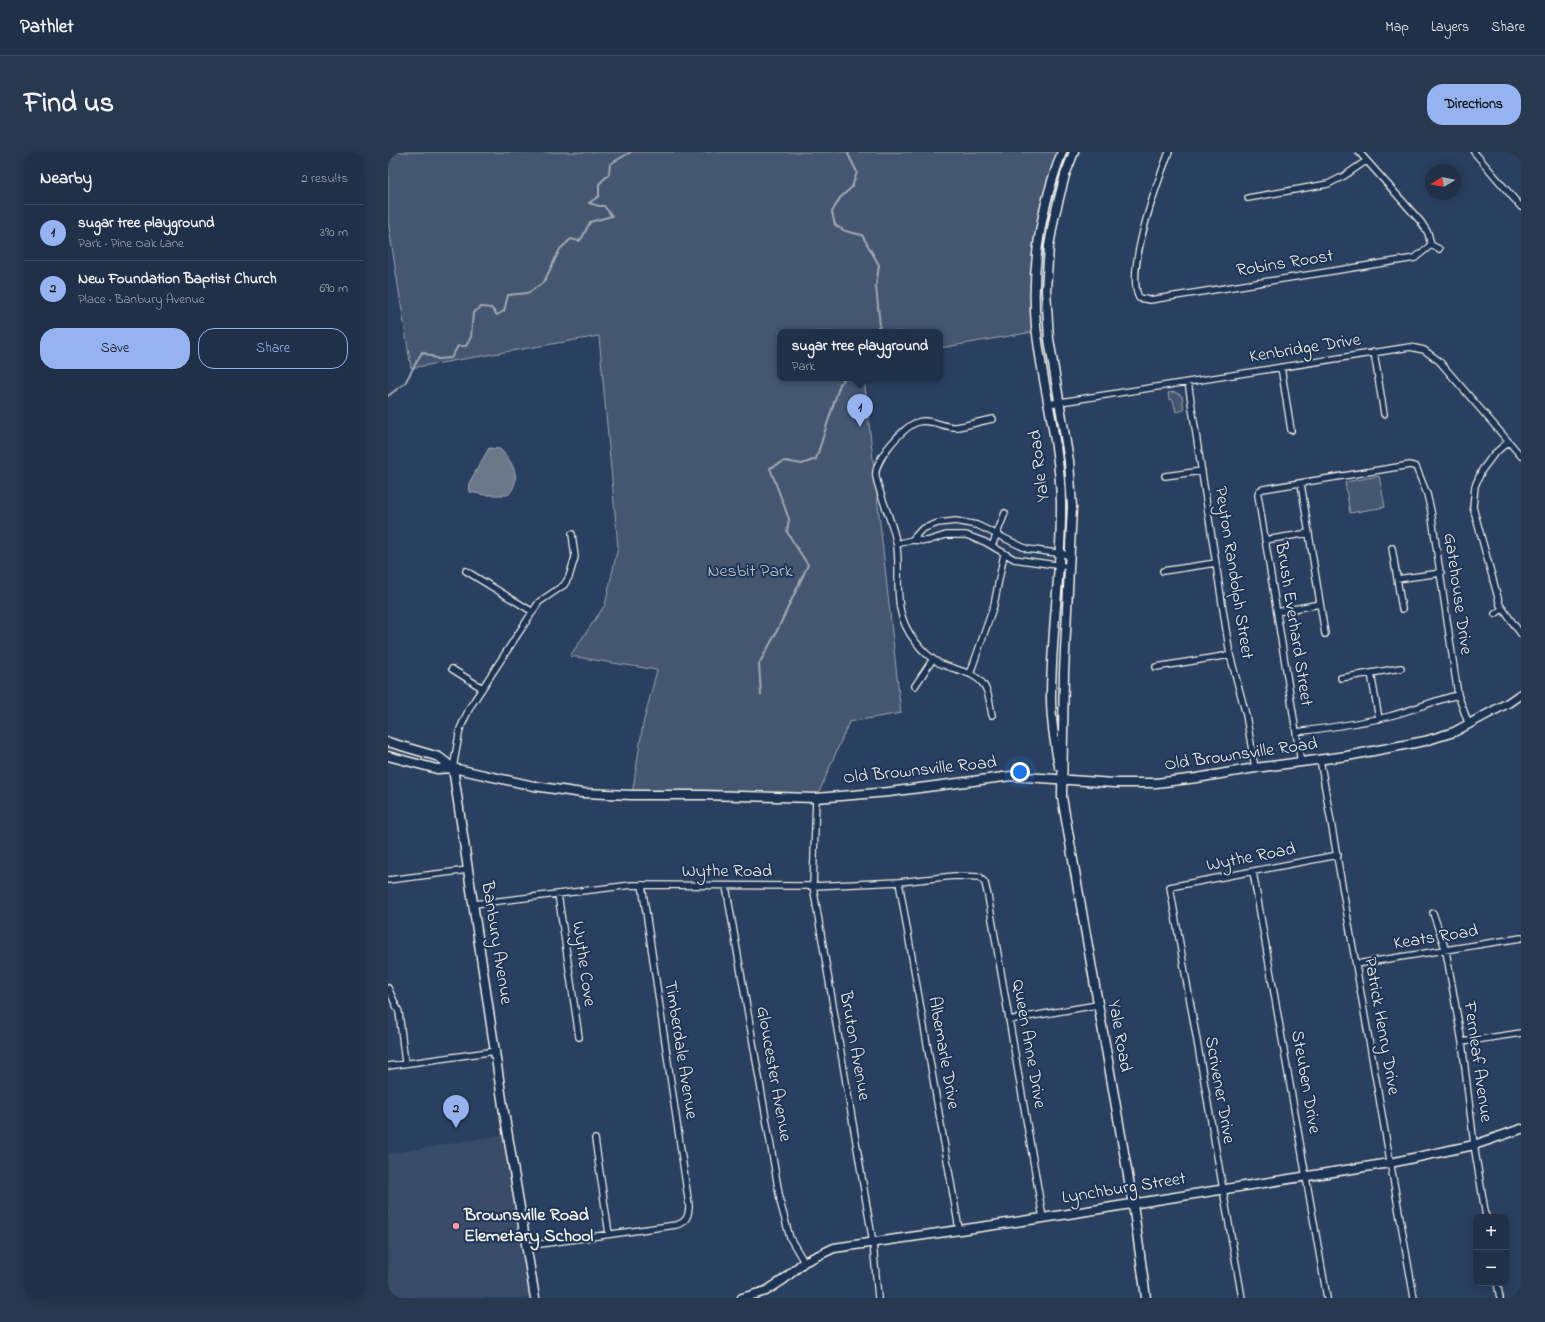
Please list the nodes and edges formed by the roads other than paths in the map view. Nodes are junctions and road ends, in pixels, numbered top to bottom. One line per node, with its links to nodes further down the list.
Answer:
1 (1062, 152): 15 (main road, Yale Road)
2 (1074, 152): 14 (main road, Yale Road)
3 (1170, 152): 9 (street, Robins Roost)
4 (1359, 152): 6 (street)
5 (1474, 152): 8 (street)
6 (1366, 161): 7 (street); 9 (street)
7 (1248, 198)
8 (1521, 207)
9 (1432, 245): 10 (street)
10 (1439, 250)
11 (1374, 352): 12 (street, Kenbridge Drive); 16 (street); 19 (street, Kenbridge Drive)
12 (1280, 368): 13 (street, Kenbridge Drive); 18 (street)
13 (1188, 382): 14 (street, Kenbridge Drive); 21 (street, Peyton Randolph Street)
14 (1060, 402): 15 (street, Kenbridge Drive); 35 (main road, Yale Road)
15 (1048, 404): 34 (main road, Yale Road)
16 (1384, 414)
17 (993, 419): 30 (street)
18 (1291, 430)
19 (1508, 442): 20 (street, Kenbridge Drive); 45 (street)
20 (1521, 456)
21 (1202, 471): 22 (street); 36 (street, Peyton Randolph Street)
22 (1165, 476)
23 (1301, 484): 25 (street); 29 (street, Brush Everhard Street); 41 (street, Gatehouse Drive)
24 (1005, 513): 27 (street)
25 (1309, 533): 29 (street); 43 (street)
26 (572, 534): 46 (street, Banbury Avenue)
27 (997, 535): 28 (street); 31 (street); 34 (street)
28 (912, 540): 30 (street); 31 (street)
29 (1266, 540): 47 (street, Brush Everhard Street)
30 (897, 544): 52 (street)
31 (992, 546): 33 (street)
32 (1392, 548): 42 (street)
33 (1004, 554): 37 (street); 57 (street)
34 (1060, 554): 35 (street); 37 (main road, Yale Road)
35 (1071, 555): 38 (main road, Yale Road)
36 (1216, 563): 40 (street); 51 (street, Peyton Randolph Street)
37 (1059, 566): 38 (street); 73 (main road, Yale Road)
38 (1070, 567): 73 (main road, Yale Road)
39 (466, 570): 46 (street)
40 (1163, 571)
41 (1441, 573): 42 (street); 62 (street, Gatehouse Drive)
42 (1397, 579): 44 (street)
43 (1320, 604): 47 (street); 49 (street)
44 (1402, 609)
45 (1502, 609): 48 (street); 50 (street)
46 (533, 612): 60 (street, Banbury Avenue)
47 (1277, 612): 66 (street, Brush Everhard Street)
48 (1495, 614)
49 (1325, 634)
50 (1521, 634)
51 (1230, 655): 53 (street); 72 (street, Peyton Randolph Street)
52 (933, 659): 57 (street); 59 (street)
53 (1156, 667)
54 (1401, 668): 56 (street)
55 (452, 669): 60 (street)
56 (1371, 673): 58 (street); 64 (street)
57 (970, 674): 63 (street)
58 (1341, 678)
59 (915, 686)
60 (482, 688): 71 (street, Banbury Avenue)
61 (1521, 694): 65 (main road, Old Brownsville Road)
62 (1458, 695): 64 (street); 65 (street, Gatehouse Drive)
63 (992, 715)
64 (1379, 719): 66 (street)
65 (1469, 725): 69 (main road, Old Brownsville Road)
66 (1296, 732): 70 (street, Brush Everhard Street)
67 (388, 742): 71 (main road)
68 (388, 756): 71 (main road)
69 (1320, 759): 70 (main road, Old Brownsville Road); 75 (street, Patrick Henry Drive)
70 (1301, 762): 72 (main road, Old Brownsville Road)
71 (453, 768): 74 (main road, Old Brownsville Road); 76 (main road, Banbury Avenue)
72 (1255, 768): 73 (main road, Old Brownsville Road)
73 (1062, 779): 74 (main road, Old Brownsville Road); 92 (main road, Yale Road)
74 (816, 798): 83 (street, Bruton Avenue)
75 (1338, 855): 77 (street, Wythe Road); 90 (street, Patrick Henry Drive)
76 (468, 870): 79 (street); 86 (main road, Banbury Avenue)
77 (1253, 872): 84 (street, Wythe Road); 104 (street, Steuben Drive)
78 (980, 877): 80 (street, Wythe Road); 93 (street, Queen Anne Drive)
79 (388, 880)
80 (899, 882): 83 (street, Wythe Road); 109 (street, Albemarle Drive)
81 (642, 885): 82 (street, Wythe Road); 85 (street, Wythe Road); 110 (street, Timberdale Avenue)
82 (726, 886): 83 (street, Wythe Road); 113 (street, Gloucester Avenue)
83 (813, 886): 111 (street, Bruton Avenue)
84 (1170, 887): 105 (street, Scrivener Drive)
85 (558, 894): 86 (street, Wythe Road); 95 (street, Wythe Cove)
86 (474, 904): 97 (main road, Banbury Avenue)
87 (1433, 913): 89 (street, Fernleaf Avenue)
88 (1521, 938): 89 (street, Keats Road)
89 (1446, 951): 90 (street, Keats Road); 96 (street, Fernleaf Avenue)
90 (1356, 964): 103 (street, Patrick Henry Drive)
91 (388, 988): 98 (street)
92 (1098, 1005): 93 (street); 106 (main road, Yale Road)
93 (1009, 1020): 108 (street, Queen Anne Drive)
94 (1521, 1033): 96 (street)
95 (579, 1037)
96 (1462, 1042): 102 (street, Fernleaf Avenue)
97 (496, 1051): 98 (street); 112 (main road, Banbury Avenue)
98 (405, 1063): 99 (street)
99 (388, 1066)
100 (1521, 1130): 102 (main road, Lynchburg Street)
101 (595, 1139): 110 (street)
102 (1474, 1145): 103 (main road, Lynchburg Street); 107 (street, Fernleaf Avenue)
103 (1390, 1163): 104 (main road, Lynchburg Street); 123 (street, Patrick Henry Drive)
104 (1307, 1176): 105 (main road, Lynchburg Street); 122 (street, Steuben Drive)
105 (1222, 1189): 106 (main road, Lynchburg Street); 121 (street, Scrivener Drive)
106 (1133, 1204): 108 (main road, Lynchburg Street); 120 (main road, Yale Road)
107 (1486, 1214)
108 (1043, 1218): 109 (main road, Lynchburg Street)
109 (959, 1229): 111 (main road, Lynchburg Street)
110 (609, 1234): 112 (street)
111 (873, 1243): 113 (main road, Lynchburg Street); 118 (street, Bruton Avenue)
112 (526, 1246): 116 (main road, Banbury Avenue)
113 (804, 1262): 115 (main road, Lynchburg Street)
114 (1498, 1286): 124 (street)
115 (767, 1294): 117 (main road, Lynchburg Street)
116 (535, 1298)
117 (742, 1298)
118 (878, 1298)
119 (1143, 1298): 120 (street)
120 (1146, 1298)
121 (1242, 1298)
122 (1327, 1298)
123 (1414, 1298)
124 (1500, 1298)

